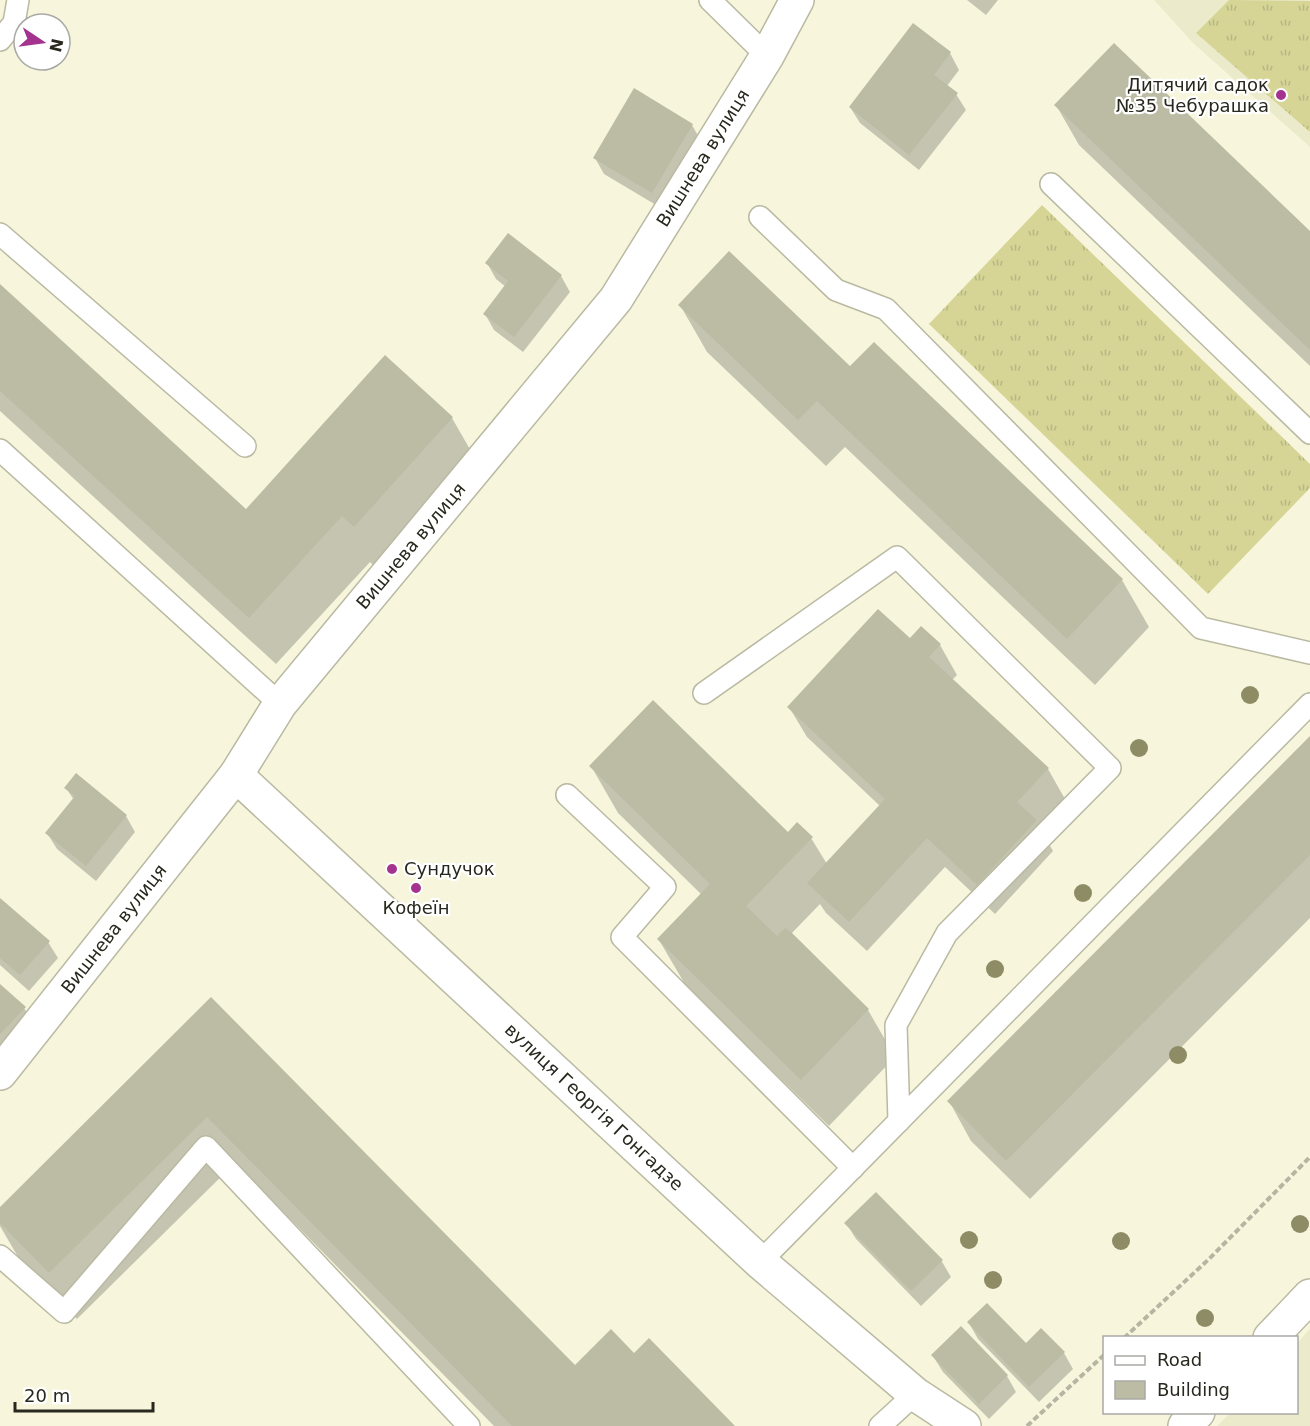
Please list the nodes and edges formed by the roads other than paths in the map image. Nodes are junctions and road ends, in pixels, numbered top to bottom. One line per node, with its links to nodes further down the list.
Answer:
1 (18, 0): 4 (lane)
2 (710, 0): 5 (lane)
3 (797, 0): 5 (street, Вишнева вулиця)
4 (0, 40)
5 (767, 56): 14 (street, Вишнева вулиця)
6 (1051, 184): 9 (lane)
7 (760, 217): 12 (lane)
8 (0, 234): 10 (lane)
9 (1310, 433)
10 (245, 446)
11 (0, 450): 14 (lane)
12 (1310, 653)
13 (704, 693): 19 (lane)
14 (280, 704): 16 (street, Вишнева вулиця)
15 (1310, 704): 19 (lane)
16 (236, 775): 18 (street, Вишнева вулиця); 22 (street, вулиця Георгія Гонгадзе)
17 (567, 795): 20 (lane)
18 (0, 1073)
19 (899, 1121): 20 (lane)
20 (853, 1168): 22 (lane)
21 (0, 1256): 27 (lane)
22 (760, 1262): 25 (street, вулиця Георгія Гонгадзе)
23 (1310, 1296): 24 (street)
24 (1272, 1336)
25 (915, 1394): 28 (lane); 29 (street, вулиця Георгія Гонгадзе)
26 (1197, 1414): 30 (street)
27 (469, 1426)
28 (880, 1426)
29 (964, 1426)
30 (1185, 1426)

